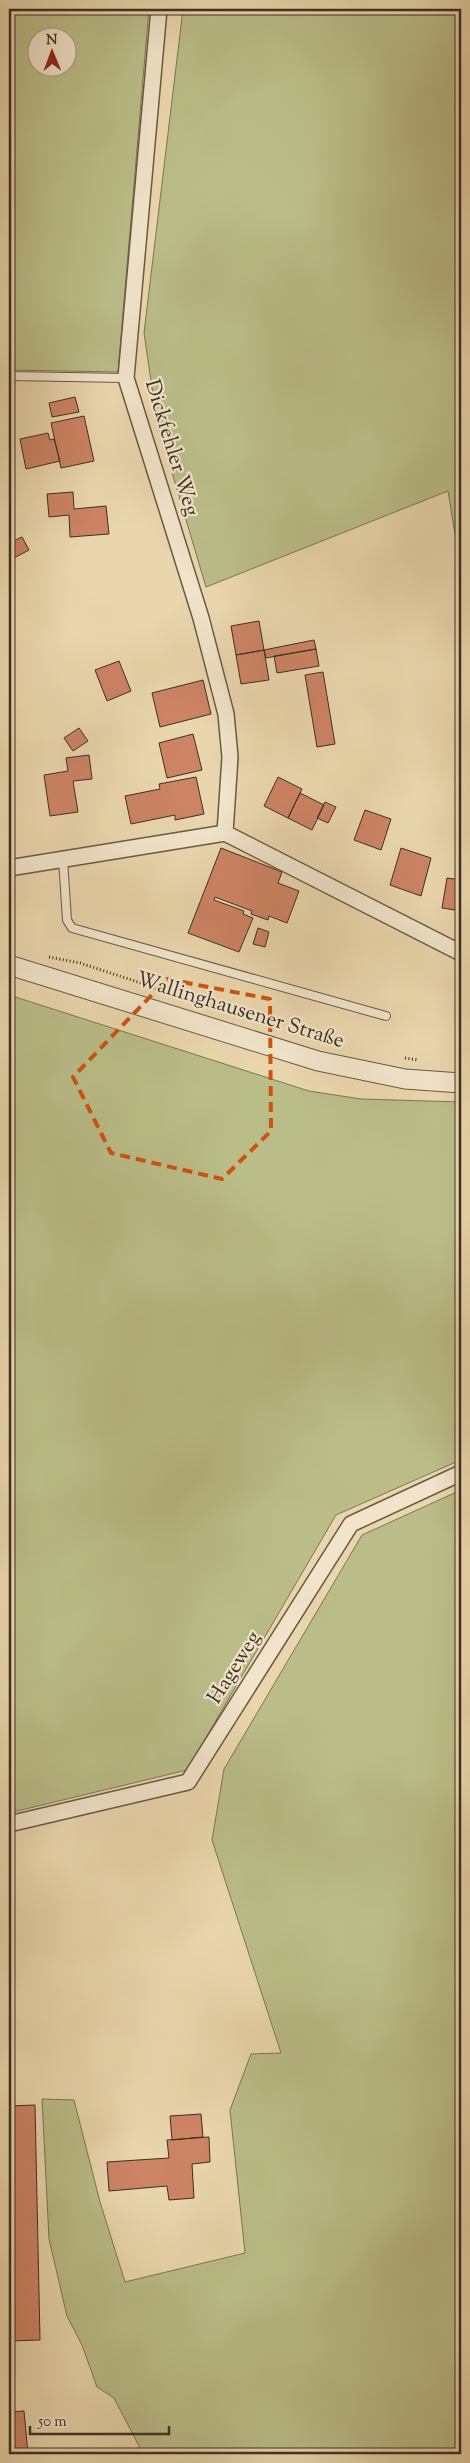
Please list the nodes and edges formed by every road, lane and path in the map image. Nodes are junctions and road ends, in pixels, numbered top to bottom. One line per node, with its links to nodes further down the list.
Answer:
1 (159, 9): 3 (street, Dickfehler Weg)
2 (9, 376): 3 (lane)
3 (126, 378): 4 (street, Dickfehler Weg)
4 (225, 833): 5 (street); 7 (street)
5 (63, 858): 6 (street); 11 (lane)
6 (9, 868)
7 (461, 953)
8 (44, 955): 10 (path)
9 (9, 965): 14 (street, Wallinghausener Straße)
10 (232, 1013)
11 (386, 1016)
12 (398, 1058): 13 (path)
13 (424, 1060)
14 (461, 1083)
15 (461, 1474): 16 (street, Hageweg)
16 (9, 1824)

